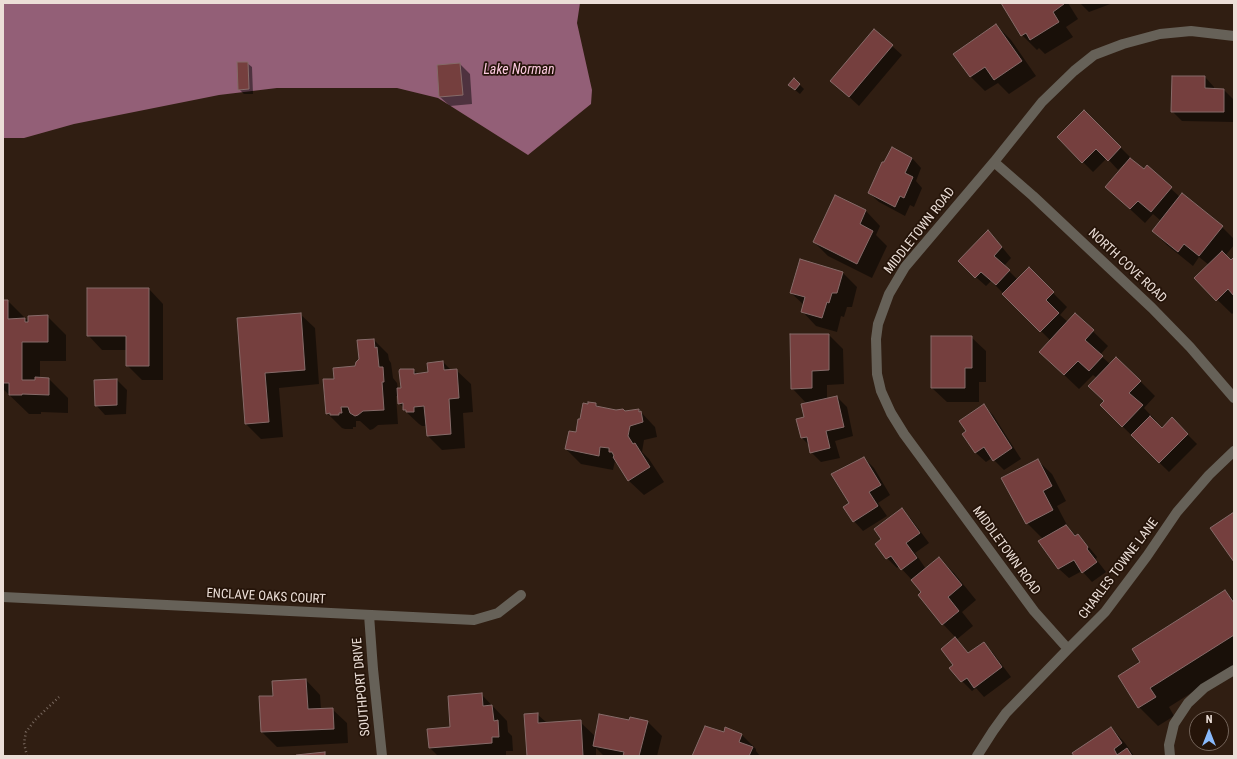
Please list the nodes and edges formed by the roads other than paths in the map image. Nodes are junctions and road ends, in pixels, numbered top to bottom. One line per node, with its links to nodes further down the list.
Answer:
1 (1234, 36): 2 (street, MIDDLETOWN ROAD)
2 (994, 162): 3 (street, NORTH COVE ROAD); 8 (street, MIDDLETOWN ROAD)
3 (1234, 398)
4 (1234, 451): 8 (street, CHARLES TOWNE LANE)
5 (521, 595): 7 (street, ENCLAVE OAKS COURT)
6 (3, 597): 7 (street, ENCLAVE OAKS COURT)
7 (369, 615): 10 (street, SOUTHPORT DRIVE)
8 (1068, 648): 11 (street, CHARLES TOWNE LANE)
9 (1234, 670): 12 (street)
10 (382, 756)
11 (977, 756)
12 (1170, 756)

